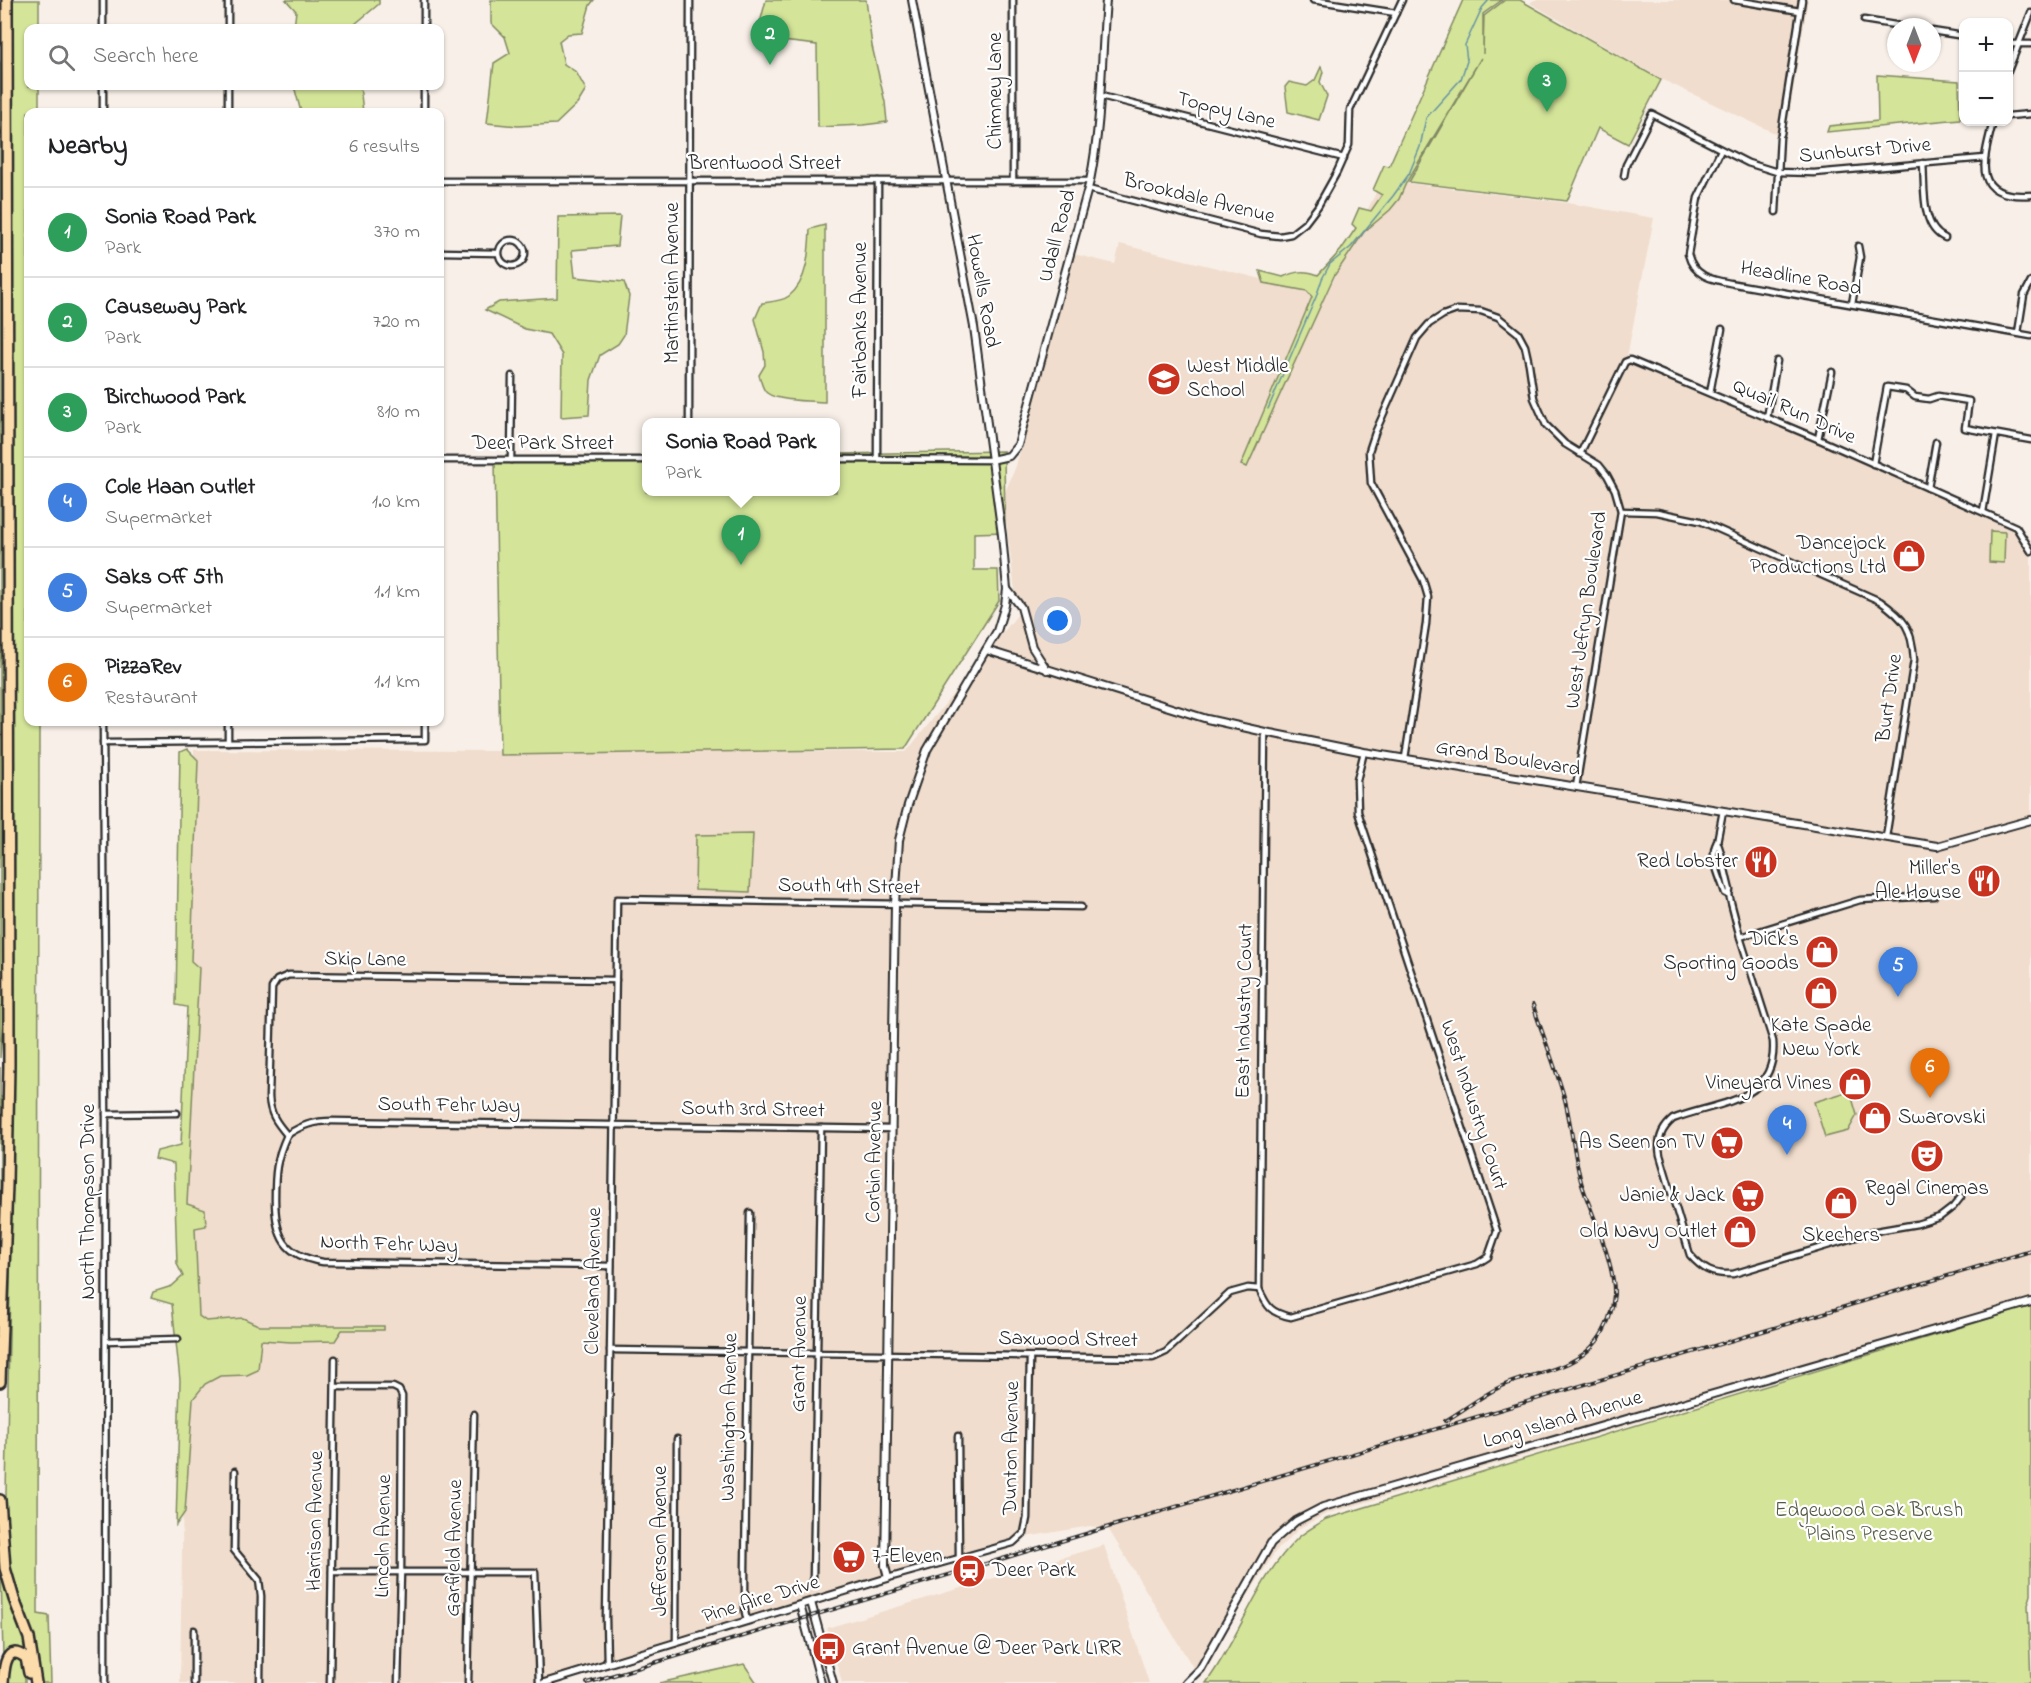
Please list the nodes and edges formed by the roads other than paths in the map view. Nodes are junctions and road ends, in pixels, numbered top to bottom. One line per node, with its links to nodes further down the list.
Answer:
1 (7, 0): 123 (highway)
2 (103, 0): 17 (street)
3 (228, 0): 18 (street)
4 (424, 0): 19 (street)
5 (690, 0): 44 (street, Martinstein Avenue)
6 (912, 0): 46 (street, Howells Road)
7 (1013, 0): 47 (street, Chimney Lane)
8 (1106, 0): 30 (street, Udall Road)
9 (1313, 0): 15 (street)
10 (1402, 0): 15 (street, Brookdale Avenue)
11 (1734, 0): 13 (street)
12 (1802, 0): 13 (street)
13 (1800, 11): 41 (street)
14 (2031, 13): 25 (street)
15 (1396, 14): 38 (street, Brookdale Avenue)
16 (1864, 20): 20 (street)
17 (103, 24)
18 (228, 24)
19 (424, 24)
20 (1887, 24)
21 (1941, 32): 22 (street)
22 (1959, 35)
23 (2013, 44): 25 (street)
24 (2031, 44): 25 (street)
25 (2020, 45): 26 (street)
26 (2013, 60)
27 (103, 90): 31 (street)
28 (228, 90): 32 (street)
29 (424, 90): 33 (street)
30 (1101, 96): 38 (street, Toppy Lane); 48 (street, Udall Road)
31 (102, 108)
32 (228, 108)
33 (424, 108)
34 (2031, 114): 35 (street)
35 (2013, 116)
36 (1992, 126): 39 (street)
37 (1721, 150): 41 (street, Sunburst Drive); 42 (street, Sunburst Drive); 57 (street, Headline Road)
38 (1344, 158): 49 (street, Brookdale Avenue)
39 (1985, 158): 40 (street, Sunburst Drive); 50 (street)
40 (1923, 163): 41 (street, Sunburst Drive); 52 (street)
41 (1778, 172): 51 (street)
42 (1624, 176)
43 (444, 181): 44 (street, Brentwood Street)
44 (689, 181): 45 (street, Brentwood Street); 65 (street, Martinstein Avenue)
45 (878, 181): 46 (street, Brentwood Street); 73 (street, Fairbanks Avenue)
46 (945, 181): 47 (street, Brentwood Street); 77 (street, Howells Road)
47 (1013, 181): 48 (street, Brentwood Street)
48 (1090, 181): 49 (street, Udall Road)
49 (1088, 189): 77 (street, Udall Road)
50 (2031, 195)
51 (1776, 212)
52 (1945, 238)
53 (1858, 246): 57 (street)
54 (444, 252): 55 (street)
55 (498, 253): 55 (street)
56 (2031, 282): 59 (street)
57 (1852, 304): 59 (street, Headline Road)
58 (1722, 329): 64 (street)
59 (2018, 333): 60 (street, Headline Road)
60 (2031, 336)
61 (1777, 361): 66 (street)
62 (1832, 372): 68 (street)
63 (512, 376): 75 (street)
64 (1710, 393): 66 (street, Quail Run Drive); 71 (street, Quail Run Drive)
65 (689, 418)
66 (1767, 418): 68 (street, Quail Run Drive)
67 (1996, 434): 69 (street); 78 (street); 81 (street)
68 (1818, 439): 78 (street, Quail Run Drive)
69 (2031, 440)
70 (1936, 442): 79 (street)
71 (1580, 454): 80 (street, West Jefryn Boulevard); 93 (street, West Jefryn Boulevard)
72 (840, 459): 73 (street)
73 (877, 459): 77 (street)
74 (444, 460): 75 (street, Deer Park Street)
75 (511, 460): 76 (street, Deer Park Street)
76 (642, 460)
77 (991, 460): 83 (street, Howells Road)
78 (1873, 464): 79 (street, Quail Run Drive)
79 (1928, 488): 81 (street, Quail Run Drive)
80 (1622, 511): 94 (street, West Jefryn Boulevard); 97 (street, Burt Drive)
81 (1983, 512): 82 (street, Quail Run Drive)
82 (2031, 551)
83 (1007, 589): 84 (street, Corbin Avenue); 85 (street)
84 (987, 650): 85 (street, Grand Boulevard); 100 (street, Corbin Avenue)
85 (1047, 670): 89 (street, Grand Boulevard)
86 (103, 726): 91 (street, North Thompson Drive)
87 (228, 726): 90 (street)
88 (425, 726): 90 (street)
89 (1265, 732): 92 (street, Grand Boulevard); 113 (street, East Industry Court)
90 (228, 742): 91 (street)
91 (103, 743): 105 (street, North Thompson Drive)
92 (1364, 752): 93 (street, Grand Boulevard); 113 (street, West Industry Court)
93 (1405, 758): 94 (street, Grand Boulevard)
94 (1576, 787): 95 (street, Grand Boulevard)
95 (1723, 811): 97 (street, Grand Boulevard); 102 (street)
96 (2031, 820): 97 (street, Grand Boulevard)
97 (1886, 837)
98 (1934, 896): 102 (street)
99 (616, 899): 100 (street, South 4th Street); 103 (street, Cleveland Avenue)
100 (895, 904): 101 (street, South 4th Street); 108 (street, Corbin Avenue)
101 (1081, 907)
102 (1740, 937): 110 (street)
103 (616, 980): 106 (street, Cleveland Avenue); 109 (street, Skip Lane)
104 (177, 1113): 105 (street)
105 (106, 1114): 116 (street, North Thompson Drive)
106 (614, 1124): 107 (street, South 3rd Street); 109 (street, South Fehr Way); 112 (street, Cleveland Avenue)
107 (820, 1128): 108 (street, South 3rd Street); 119 (street, Grant Avenue)
108 (892, 1130): 120 (street, Corbin Avenue)
109 (287, 1134): 112 (street, North Fehr Way)
110 (1961, 1197)
111 (750, 1213): 118 (street, Washington Avenue)
112 (611, 1266): 117 (street, Cleveland Avenue)
113 (1259, 1289): 121 (street, Saxwood Street)
114 (2031, 1302): 157 (street, Long Island Avenue)
115 (178, 1339): 116 (street)
116 (106, 1341): 147 (street, North Thompson Drive)
117 (610, 1350): 118 (street, Saxwood Street); 142 (street, Cleveland Avenue)
118 (747, 1352): 119 (street, Saxwood Street); 139 (street, Washington Avenue)
119 (816, 1353): 120 (street, Saxwood Street); 136 (street, Grant Avenue)
120 (888, 1354): 121 (street, Saxwood Street); 135 (street, Corbin Avenue)
121 (1030, 1357): 130 (street, Dunton Avenue)
122 (335, 1359): 124 (street, Harrison Avenue)
123 (0, 1383)
124 (335, 1387): 132 (street, Harrison Avenue); 133 (street, Lincoln Avenue)
125 (474, 1414): 134 (street, Garfield Avenue)
126 (957, 1436): 131 (street)
127 (677, 1439): 141 (street, Jefferson Avenue)
128 (235, 1471): 149 (street)
129 (0, 1500): 146 (highway)
130 (1020, 1538): 131 (street, Pine Aire Drive)
131 (959, 1558): 135 (street, Pine Aire Drive)
132 (332, 1572): 133 (street); 150 (street, Harrison Avenue)
133 (401, 1572): 134 (street); 151 (street, Lincoln Avenue)
134 (471, 1572): 152 (street, Garfield Avenue); 153 (street)
135 (888, 1578): 137 (street, Pine Aire Drive)
136 (813, 1580)
137 (811, 1602): 138 (street, Pine Aire Drive); 156 (street)
138 (800, 1605): 139 (street, Pine Aire Drive); 155 (street)
139 (747, 1622): 141 (street, Pine Aire Drive)
140 (194, 1630): 148 (street)
141 (676, 1643): 142 (street, Pine Aire Drive)
142 (607, 1664): 154 (street, Pine Aire Drive)
143 (0, 1676): 144 (highway)
144 (2, 1683): 145 (highway)
145 (30, 1683)
146 (36, 1683)
147 (105, 1683)
148 (194, 1683)
149 (260, 1683)
150 (330, 1683)
151 (398, 1683)
152 (468, 1683)
153 (539, 1683)
154 (544, 1683)
155 (821, 1683)
156 (834, 1683)
157 (1186, 1683)

